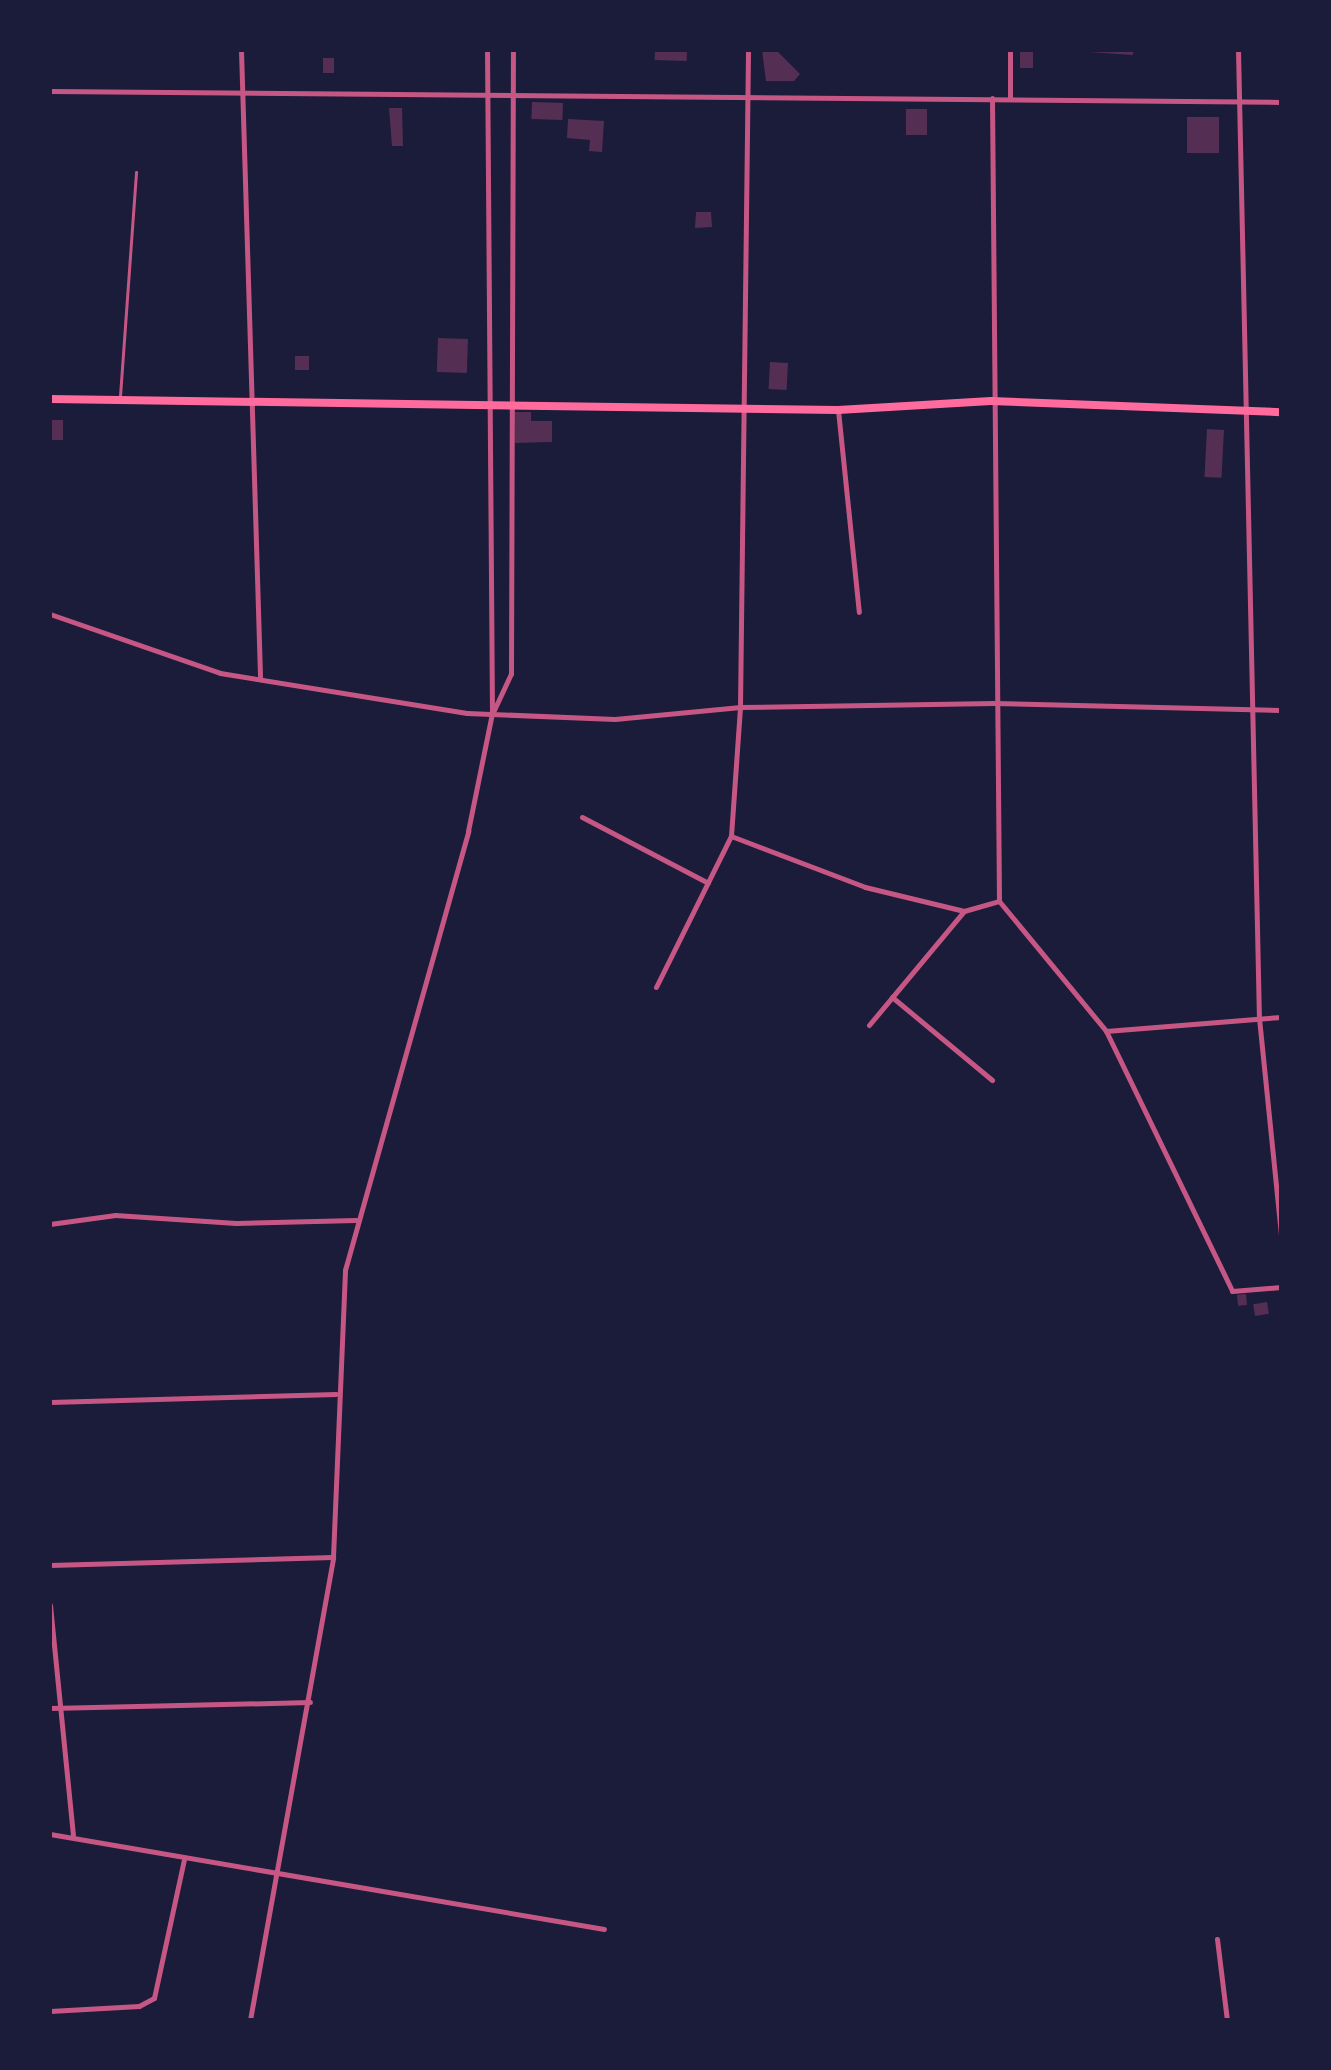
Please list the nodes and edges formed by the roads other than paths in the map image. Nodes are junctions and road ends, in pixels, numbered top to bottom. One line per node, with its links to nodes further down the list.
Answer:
1 (241, 50): 8 (street)
2 (488, 50): 9 (street)
3 (513, 50): 10 (street)
4 (748, 50): 11 (street)
5 (1010, 50): 13 (street)
6 (1238, 50): 14 (street)
7 (50, 91): 8 (street)
8 (242, 92): 9 (street); 19 (street)
9 (488, 93): 10 (street); 21 (street)
10 (513, 93): 11 (street); 22 (street)
11 (748, 95): 12 (street); 23 (street)
12 (992, 98): 13 (street); 20 (street)
13 (1010, 98): 14 (street)
14 (1239, 101): 15 (street); 25 (street)
15 (1281, 102)
16 (136, 174): 18 (lane)
17 (50, 398): 18 (main road)
18 (120, 399): 19 (main road)
19 (255, 400): 21 (main road); 29 (street)
20 (991, 401): 24 (main road); 25 (main road); 30 (street)
21 (488, 403): 22 (main road); 34 (street)
22 (512, 403): 23 (main road); 34 (street)
23 (746, 406): 24 (main road); 31 (street)
24 (838, 410): 27 (street)
25 (1245, 412): 26 (main road); 32 (street)
26 (1281, 412)
27 (859, 612)
28 (50, 614): 29 (street)
29 (260, 678): 34 (street)
30 (994, 703): 31 (street); 32 (street); 38 (street)
31 (740, 707): 34 (street); 36 (street)
32 (1250, 708): 33 (street); 43 (street)
33 (1281, 710)
34 (492, 713): 47 (street)
35 (582, 817): 37 (street)
36 (731, 836): 37 (street); 39 (street)
37 (708, 883): 40 (street)
38 (999, 902): 39 (street); 45 (street)
39 (964, 911): 41 (street)
40 (656, 987)
41 (892, 997): 44 (street); 46 (street)
42 (1281, 1017): 43 (street)
43 (1259, 1018): 45 (street); 49 (street)
44 (870, 1025)
45 (1106, 1031): 50 (street)
46 (992, 1080)
47 (356, 1220): 48 (street); 51 (street)
48 (50, 1224)
49 (1281, 1235)
50 (1281, 1287)
51 (336, 1394): 52 (street); 53 (street)
52 (50, 1402)
53 (333, 1557): 54 (street); 56 (street)
54 (50, 1565)
55 (50, 1606): 58 (street)
56 (310, 1702): 58 (street); 62 (street)
57 (50, 1708): 58 (street)
58 (61, 1708): 60 (street)
59 (50, 1834): 60 (street)
60 (73, 1836): 61 (street)
61 (184, 1860): 62 (street); 65 (street)
62 (279, 1872): 63 (street); 66 (street)
63 (604, 1929)
64 (1217, 1940): 67 (street)
65 (50, 2011)
66 (250, 2020)
67 (1227, 2020)

